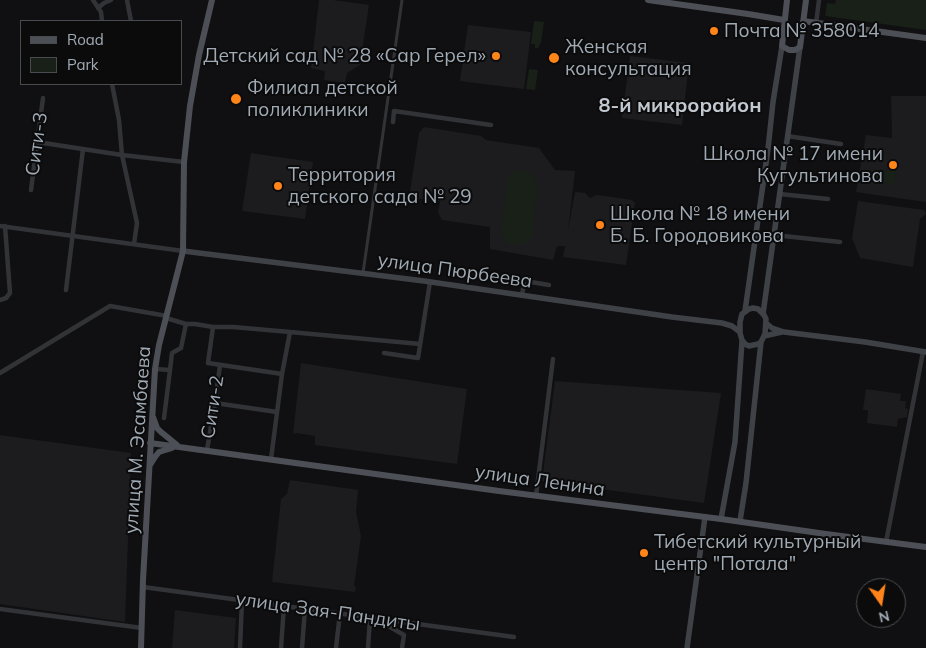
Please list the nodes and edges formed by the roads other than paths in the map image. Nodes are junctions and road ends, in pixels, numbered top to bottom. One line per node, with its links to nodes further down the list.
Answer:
1 (93, 0): 10 (street)
2 (111, 0): 10 (street)
3 (127, 0): 12 (street)
4 (212, 0): 28 (main road, улица М. Эсамбаева)
5 (402, 0): 38 (street)
6 (648, 0): 13 (main road)
7 (787, 0): 13 (main road)
8 (806, 0): 14 (main road)
9 (819, 0): 15 (street)
10 (98, 8): 11 (street)
11 (102, 20)
12 (132, 20)
13 (784, 20): 17 (main road)
14 (803, 21): 15 (main road); 18 (main road)
15 (816, 24): 16 (main road)
16 (926, 38)
17 (782, 46): 18 (main road); 46 (main road)
18 (800, 47): 23 (main road)
19 (112, 85): 27 (street)
20 (43, 98): 24 (street, Сити-3)
21 (393, 122): 22 (street)
22 (490, 125)
23 (787, 136): 25 (street); 30 (main road)
24 (37, 142): 26 (street); 29 (street, Сити-3)
25 (841, 144)
26 (84, 149): 27 (street); 34 (street)
27 (122, 155): 28 (street); 36 (street)
28 (184, 162): 37 (main road, улица М. Эсамбаева)
29 (30, 190)
30 (780, 194): 31 (street); 33 (main road)
31 (828, 199)
32 (3, 226): 34 (street); 45 (street)
33 (774, 235): 35 (street); 47 (main road)
34 (72, 236): 36 (street); 43 (street)
35 (840, 242)
36 (134, 244): 37 (street)
37 (183, 251): 38 (main road, улица Пюрбеева); 48 (main road, улица М. Эсамбаева)
38 (363, 273): 39 (main road, улица Пюрбеева)
39 (430, 282): 44 (main road, улица Пюрбеева); 60 (street)
40 (531, 282): 42 (street)
41 (524, 284): 44 (street)
42 (549, 285)
43 (66, 290)
44 (522, 295): 50 (main road, улица Пюрбеева)
45 (0, 300)
46 (745, 311): 47 (main road); 49 (main road)
47 (763, 314): 51 (main road)
48 (167, 317): 52 (street); 65 (main road, улица М. Эсамбаева); 67 (street)
49 (740, 318): 50 (main road); 55 (main road)
50 (722, 323): 55 (main road)
51 (766, 323): 56 (main road); 57 (main road)
52 (186, 324): 53 (street); 66 (street)
53 (213, 327): 54 (street); 64 (street)
54 (290, 332): 60 (street); 68 (street)
55 (740, 332): 58 (main road)
56 (784, 332): 57 (main road); 61 (main road)
57 (764, 336): 59 (main road)
58 (742, 341): 59 (main road); 80 (main road)
59 (761, 342): 81 (main road)
60 (420, 344): 62 (street)
61 (924, 352): 82 (street)
62 (384, 353)
63 (553, 359): 78 (street)
64 (220, 364): 68 (street); 69 (street, Сити-2)
65 (155, 369): 66 (street); 71 (main road, улица М. Эсамбаева)
66 (170, 370): 72 (street)
67 (0, 373)
68 (282, 374): 70 (street)
69 (215, 404): 70 (street); 75 (street, Сити-2)
70 (277, 412): 76 (street)
71 (152, 413): 73 (main road, улица М. Эсамбаева); 74 (main road)
72 (164, 418)
73 (150, 443): 74 (main road, улица Ленина); 77 (main road, улица М. Эсамбаева)
74 (180, 446): 75 (main road, улица Ленина); 77 (main road)
75 (206, 450): 76 (main road, улица Ленина)
76 (271, 459): 78 (main road, улица Ленина)
77 (149, 466): 84 (main road, улица М. Эсамбаева)
78 (536, 496): 79 (main road, улица Ленина)
79 (705, 517): 80 (main road, улица Ленина); 100 (main road)
80 (722, 519): 81 (main road, улица Ленина)
81 (740, 521): 82 (main road, улица Ленина)
82 (886, 542): 83 (main road, улица Ленина)
83 (926, 547)
84 (143, 587): 85 (street, улица Зая-Пандиты); 91 (main road, улица М. Эсамбаева)
85 (242, 600): 86 (street, улица Зая-Пандиты); 94 (street)
86 (284, 606): 88 (street, улица Зая-Пандиты); 95 (street)
87 (0, 609): 91 (street)
88 (305, 609): 89 (street, улица Зая-Пандиты); 96 (street)
89 (340, 613): 90 (street, улица Зая-Пандиты); 97 (street)
90 (372, 618): 92 (street, улица Зая-Пандиты); 98 (street); 99 (street)
91 (142, 628): 93 (main road, улица М. Эсамбаева)
92 (514, 637)
93 (141, 648)
94 (240, 648)
95 (281, 648)
96 (302, 648)
97 (336, 648)
98 (368, 648)
99 (402, 648)
100 (688, 648)

